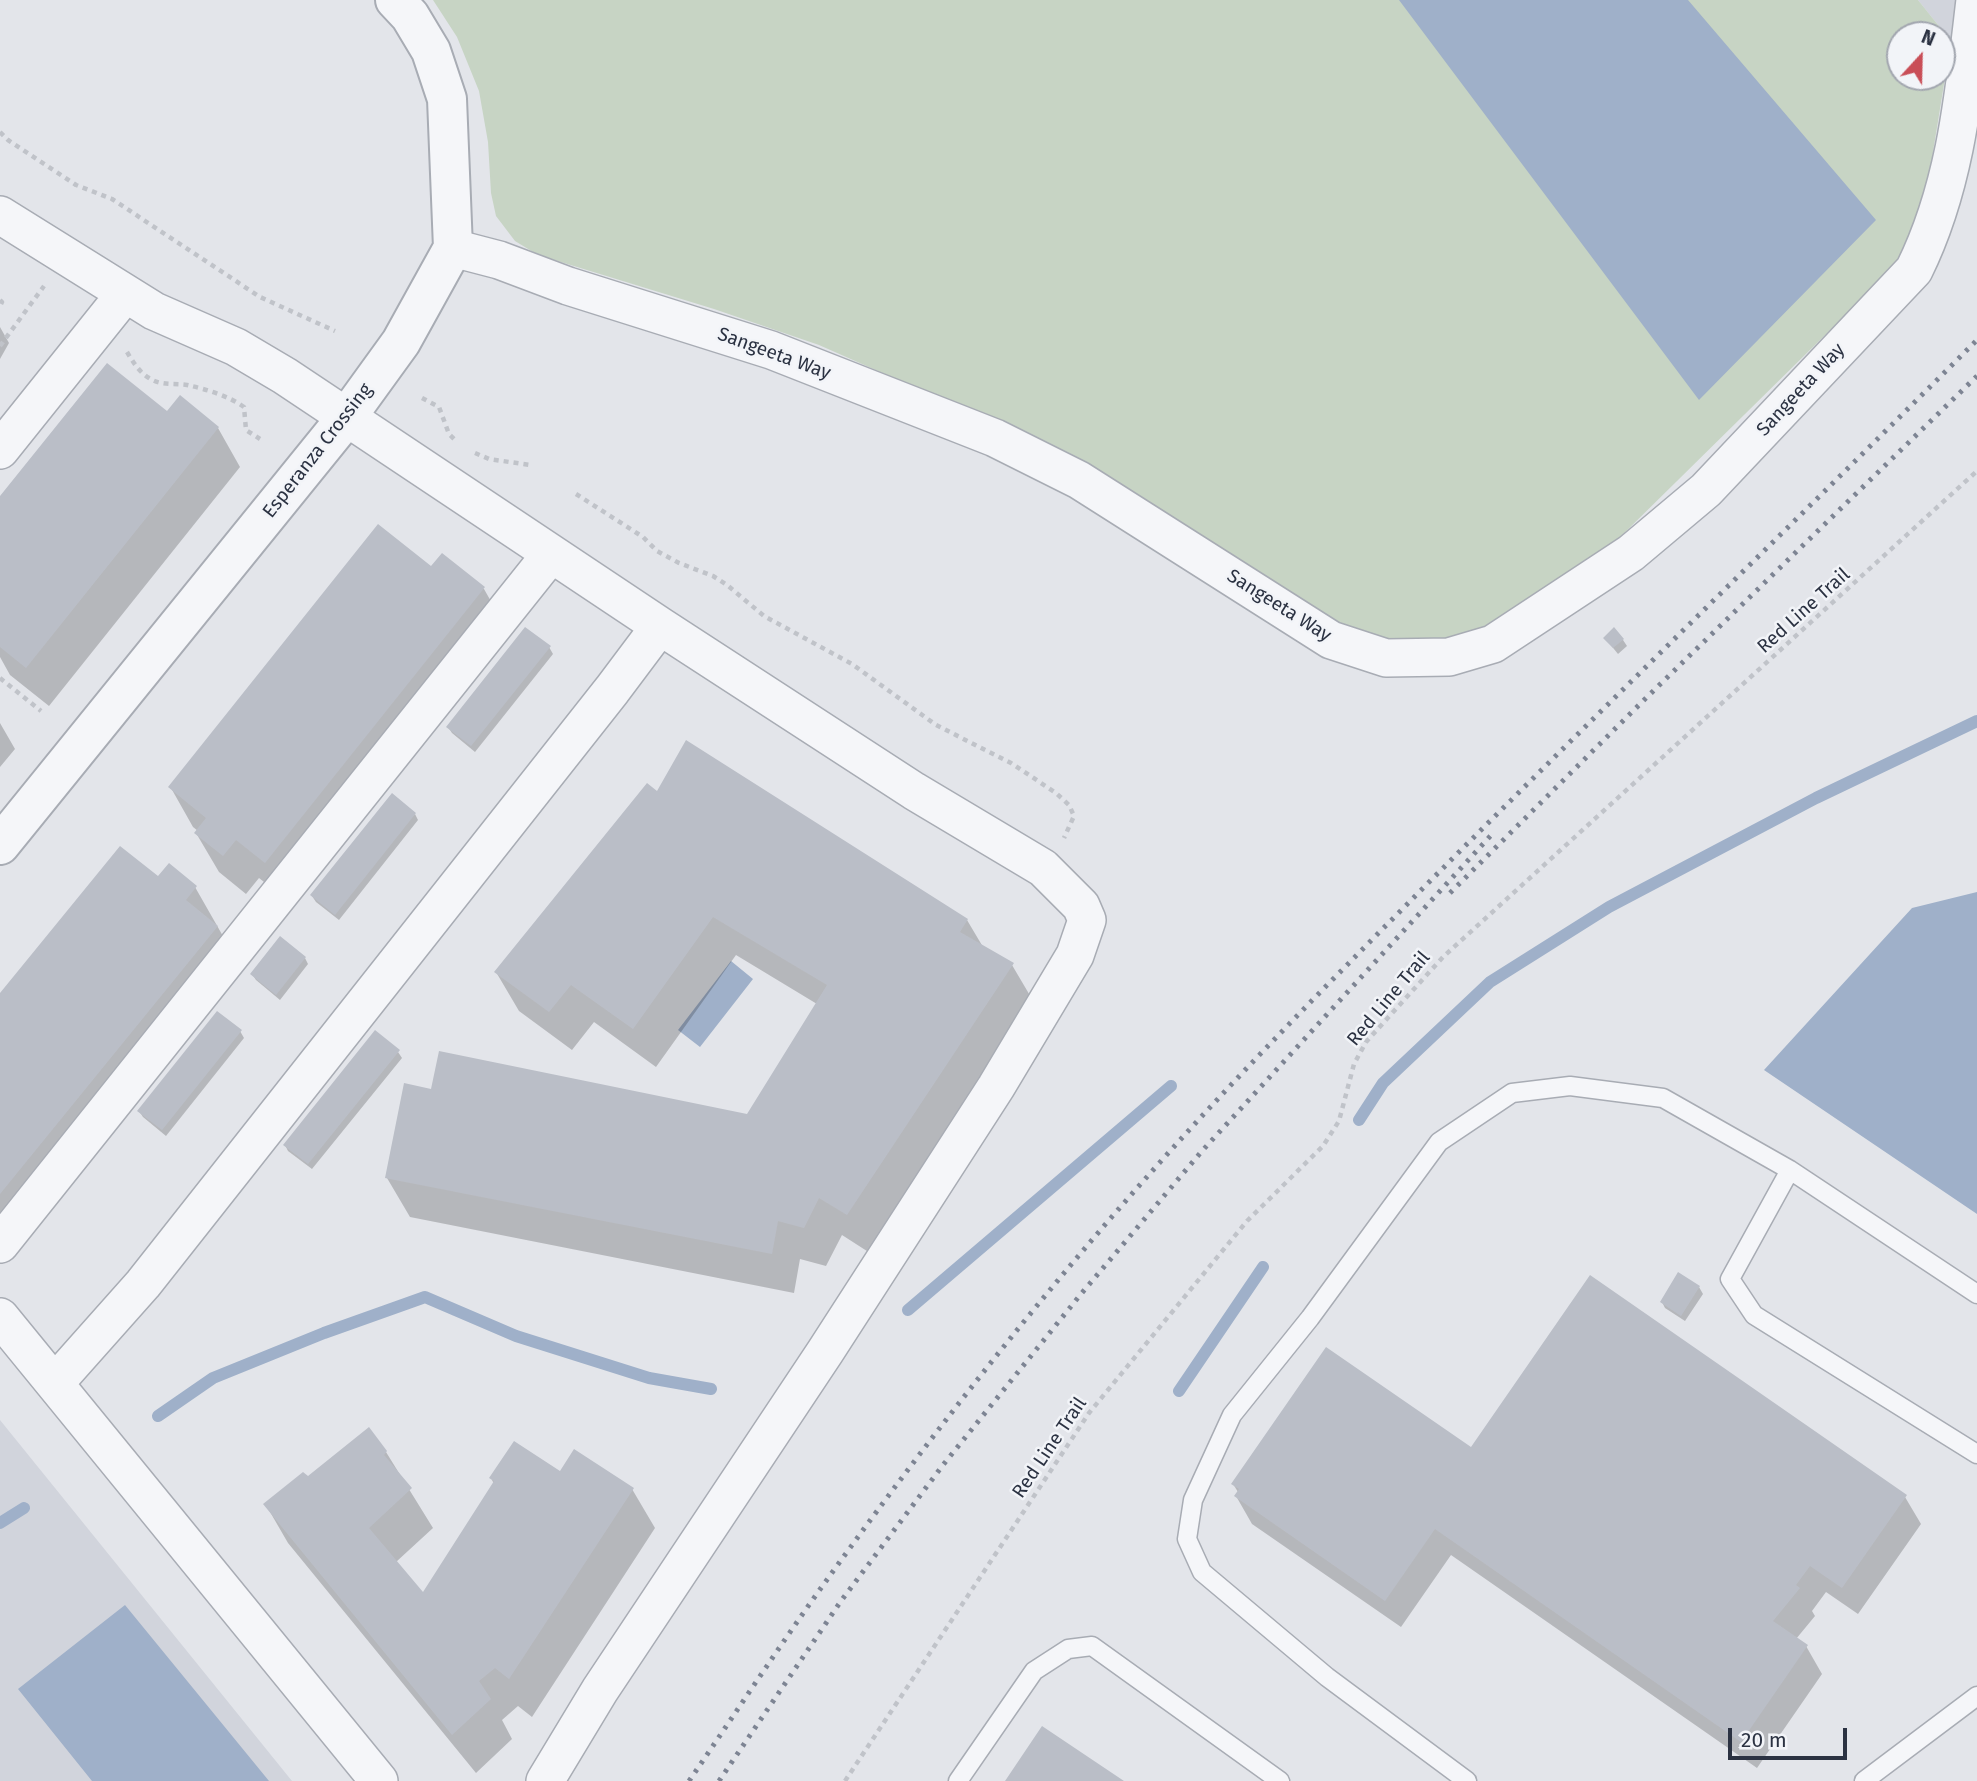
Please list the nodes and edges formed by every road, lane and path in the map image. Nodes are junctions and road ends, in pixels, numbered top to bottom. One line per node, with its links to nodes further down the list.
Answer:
1 (396, 0): 5 (street)
2 (1975, 0): 5 (street, Sangeeta Way)
3 (0, 132): 11 (path)
4 (0, 215): 7 (street)
5 (453, 248): 14 (street, Esperanza Crossing)
6 (46, 283): 12 (path)
7 (125, 294): 10 (street); 14 (street)
8 (0, 300): 9 (path)
9 (0, 306)
10 (101, 325): 15 (path); 17 (street)
11 (335, 331)
12 (0, 346)
13 (422, 398): 16 (path)
14 (346, 418): 22 (street); 27 (street, Esperanza Crossing)
15 (260, 439)
16 (459, 444)
17 (0, 450)
18 (471, 452): 19 (path)
19 (530, 465)
20 (1977, 471): 37 (path, Red Line Trail)
21 (576, 494): 26 (path)
22 (551, 554): 23 (street); 29 (street)
23 (660, 626): 32 (street); 36 (street)
24 (0, 678): 25 (path)
25 (41, 711)
26 (1061, 842)
27 (0, 845)
28 (1790, 1170): 30 (lane); 33 (lane); 40 (lane)
29 (0, 1244)
30 (1977, 1294)
31 (0, 1317): 32 (street)
32 (55, 1383): 35 (street)
33 (1977, 1454)
34 (1977, 1696): 41 (lane)
35 (379, 1781)
36 (545, 1781)
37 (845, 1781)
38 (958, 1781): 39 (lane)
39 (1280, 1781)
40 (1467, 1781)
41 (1864, 1781)

